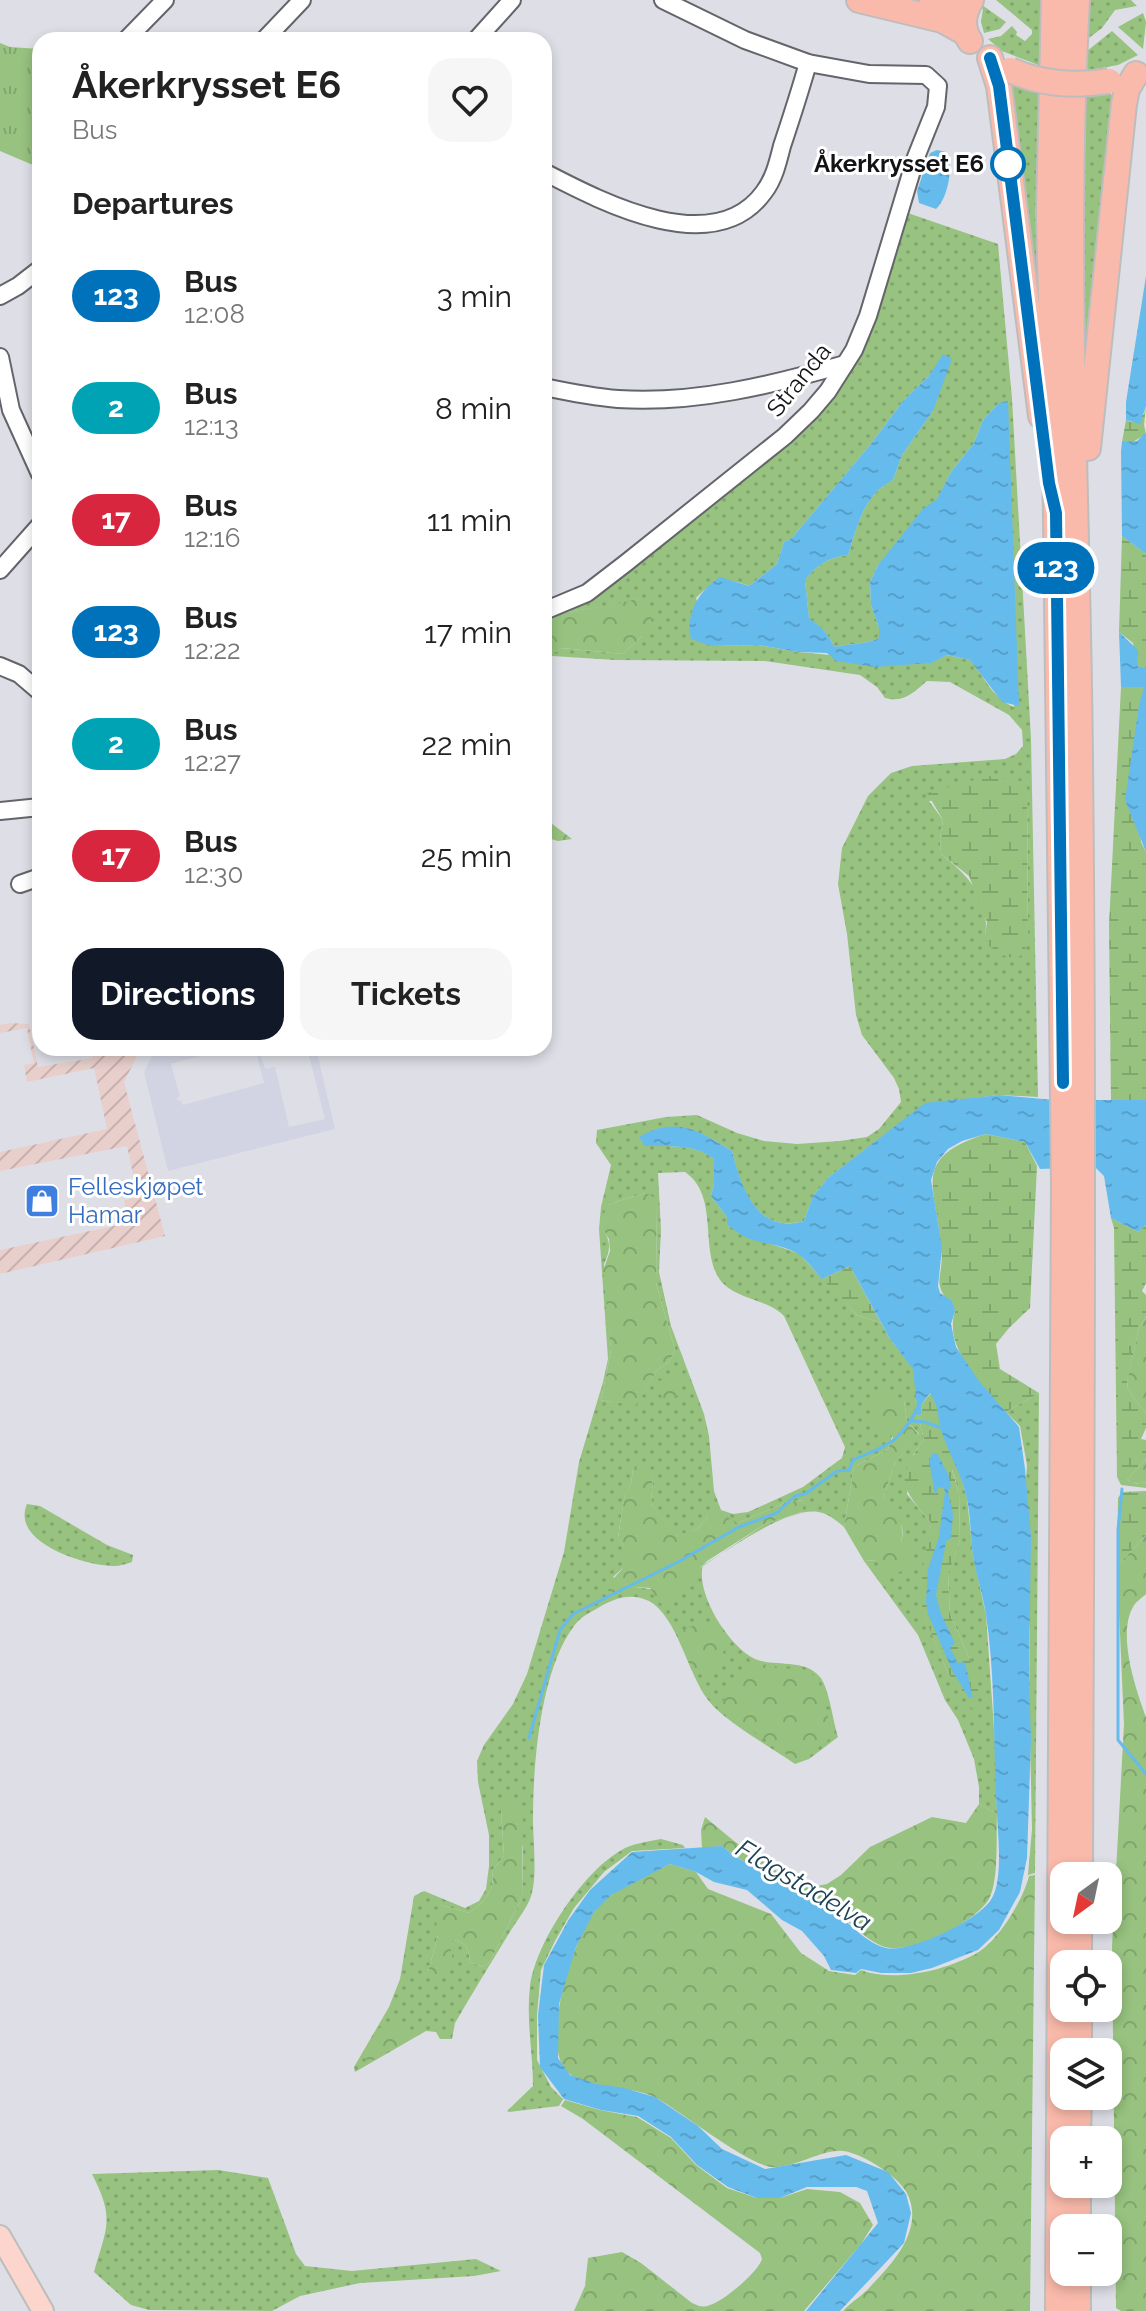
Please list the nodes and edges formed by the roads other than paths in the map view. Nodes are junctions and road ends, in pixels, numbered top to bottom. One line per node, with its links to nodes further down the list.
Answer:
1 (165, 0): 11 (street)
2 (302, 0): 12 (street)
3 (512, 0): 13 (street)
4 (663, 0): 15 (street)
5 (859, 0): 14 (highway)
6 (932, 0): 7 (highway)
7 (954, 0)
8 (971, 0): 14 (highway)
9 (1054, 0): 25 (highway)
10 (1077, 0): 25 (highway)
11 (134, 32)
12 (272, 32)
13 (483, 32)
14 (964, 32): 16 (highway)
15 (808, 63): 18 (street); 22 (street, Stranda)
16 (1000, 64): 17 (highway, bridge); 25 (highway)
17 (1141, 71): 25 (highway)
18 (552, 176)
19 (32, 275): 20 (street)
20 (0, 296)
21 (0, 357): 24 (street)
22 (845, 364): 23 (street); 28 (street, Stranda)
23 (552, 388)
24 (32, 456)
25 (1066, 514): 35 (highway)
26 (32, 534): 27 (street)
27 (0, 570)
28 (552, 608)
29 (0, 666): 30 (street)
30 (32, 685)
31 (32, 808): 32 (street)
32 (0, 811)
33 (32, 880): 34 (street)
34 (20, 884)
35 (1073, 1182): 36 (highway); 40 (highway)
36 (1080, 1862)
37 (0, 2236): 39 (main road)
38 (1078, 2286): 41 (highway)
39 (43, 2311)
40 (1058, 2311)
41 (1078, 2311)

